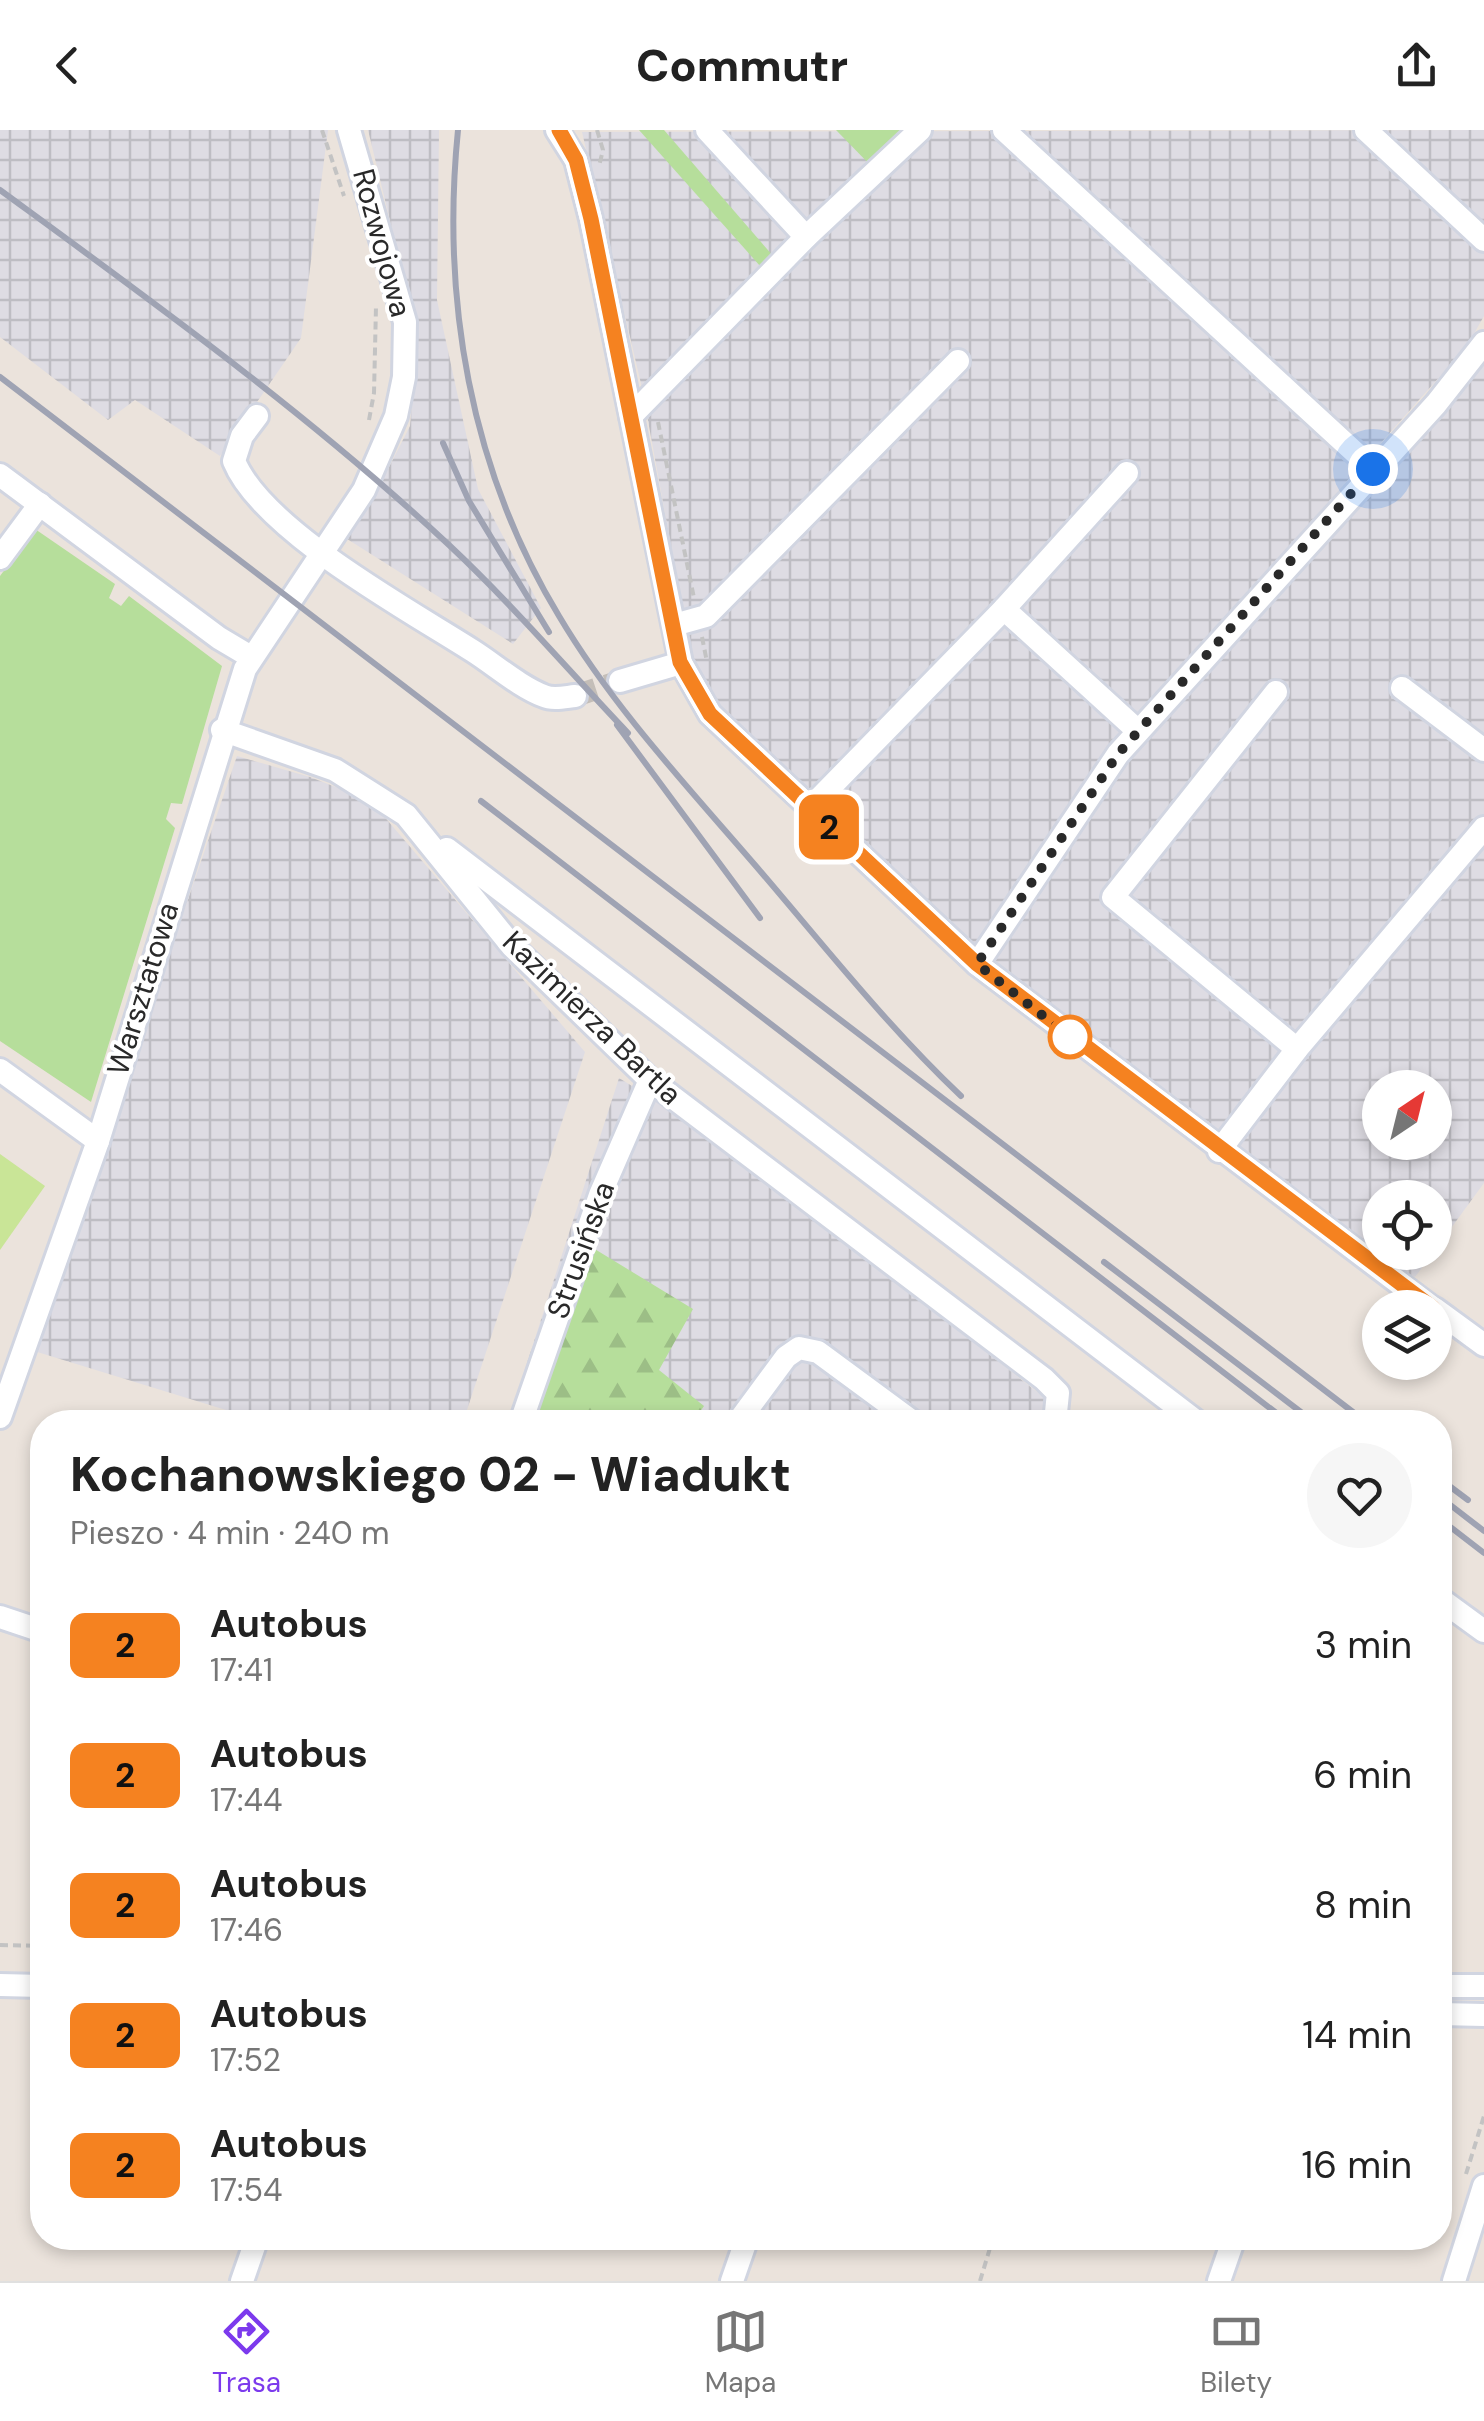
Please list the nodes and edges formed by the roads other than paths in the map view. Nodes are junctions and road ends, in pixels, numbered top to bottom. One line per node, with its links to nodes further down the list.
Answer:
1 (350, 130): 17 (street, Rozwojowa)
2 (558, 130): 12 (street)
3 (708, 130): 7 (street)
4 (920, 130): 7 (street)
5 (1004, 130): 13 (street)
6 (1366, 130): 8 (street)
7 (806, 238): 12 (street)
8 (1484, 240)
9 (1484, 344): 13 (street)
10 (958, 361): 21 (street)
11 (257, 416): 17 (street)
12 (632, 416): 21 (street)
13 (1373, 469): 29 (street)
14 (1127, 473): 20 (street)
15 (0, 475): 16 (street)
16 (40, 504): 18 (street); 22 (street)
17 (322, 551): 19 (street, Rozwojowa); 27 (street)
18 (0, 558)
19 (306, 573): 22 (street, Warsztatowa)
20 (1004, 610): 29 (street); 31 (street)
21 (674, 625): 23 (street)
22 (252, 657): 28 (street, Warsztatowa)
23 (680, 662): 24 (street); 31 (street)
24 (620, 681)
25 (1402, 688): 30 (street)
26 (1276, 692): 35 (street)
27 (574, 696)
28 (222, 730): 32 (street, Kazimierza Bartla); 38 (street, Warsztatowa)
29 (1138, 731): 34 (street)
30 (1484, 750)
31 (809, 809): 34 (street)
32 (406, 815): 37 (street, Kazimierza Bartla); 47 (street)
33 (1484, 828): 35 (street)
34 (977, 964): 39 (street)
35 (1297, 1050): 39 (street)
36 (0, 1070): 38 (street)
37 (650, 1080): 43 (street, Strusińska); 46 (street, Kazimierza Bartla)
38 (98, 1141): 48 (street, Warsztatowa)
39 (1219, 1151): 40 (street)
40 (1409, 1290)
41 (1452, 1322): 42 (street)
42 (1484, 1346)
43 (525, 1410)
44 (747, 1410): 45 (street)
45 (897, 1410)
46 (1056, 1410)
47 (1182, 1410)
48 (0, 1417)
49 (1452, 1608): 52 (street)
50 (0, 1616): 51 (street)
51 (30, 1626)
52 (1484, 1631)
53 (0, 1985): 54 (street)
54 (30, 1986)
55 (1452, 1986): 56 (street)
56 (1484, 1986)
57 (1452, 2014): 58 (street)
58 (1484, 2015)
59 (1484, 2186): 66 (street)
60 (254, 2250): 63 (street)
61 (743, 2250): 64 (street)
62 (1230, 2250): 65 (street)
63 (242, 2281)
64 (732, 2281)
65 (1219, 2281)
66 (1454, 2281)

